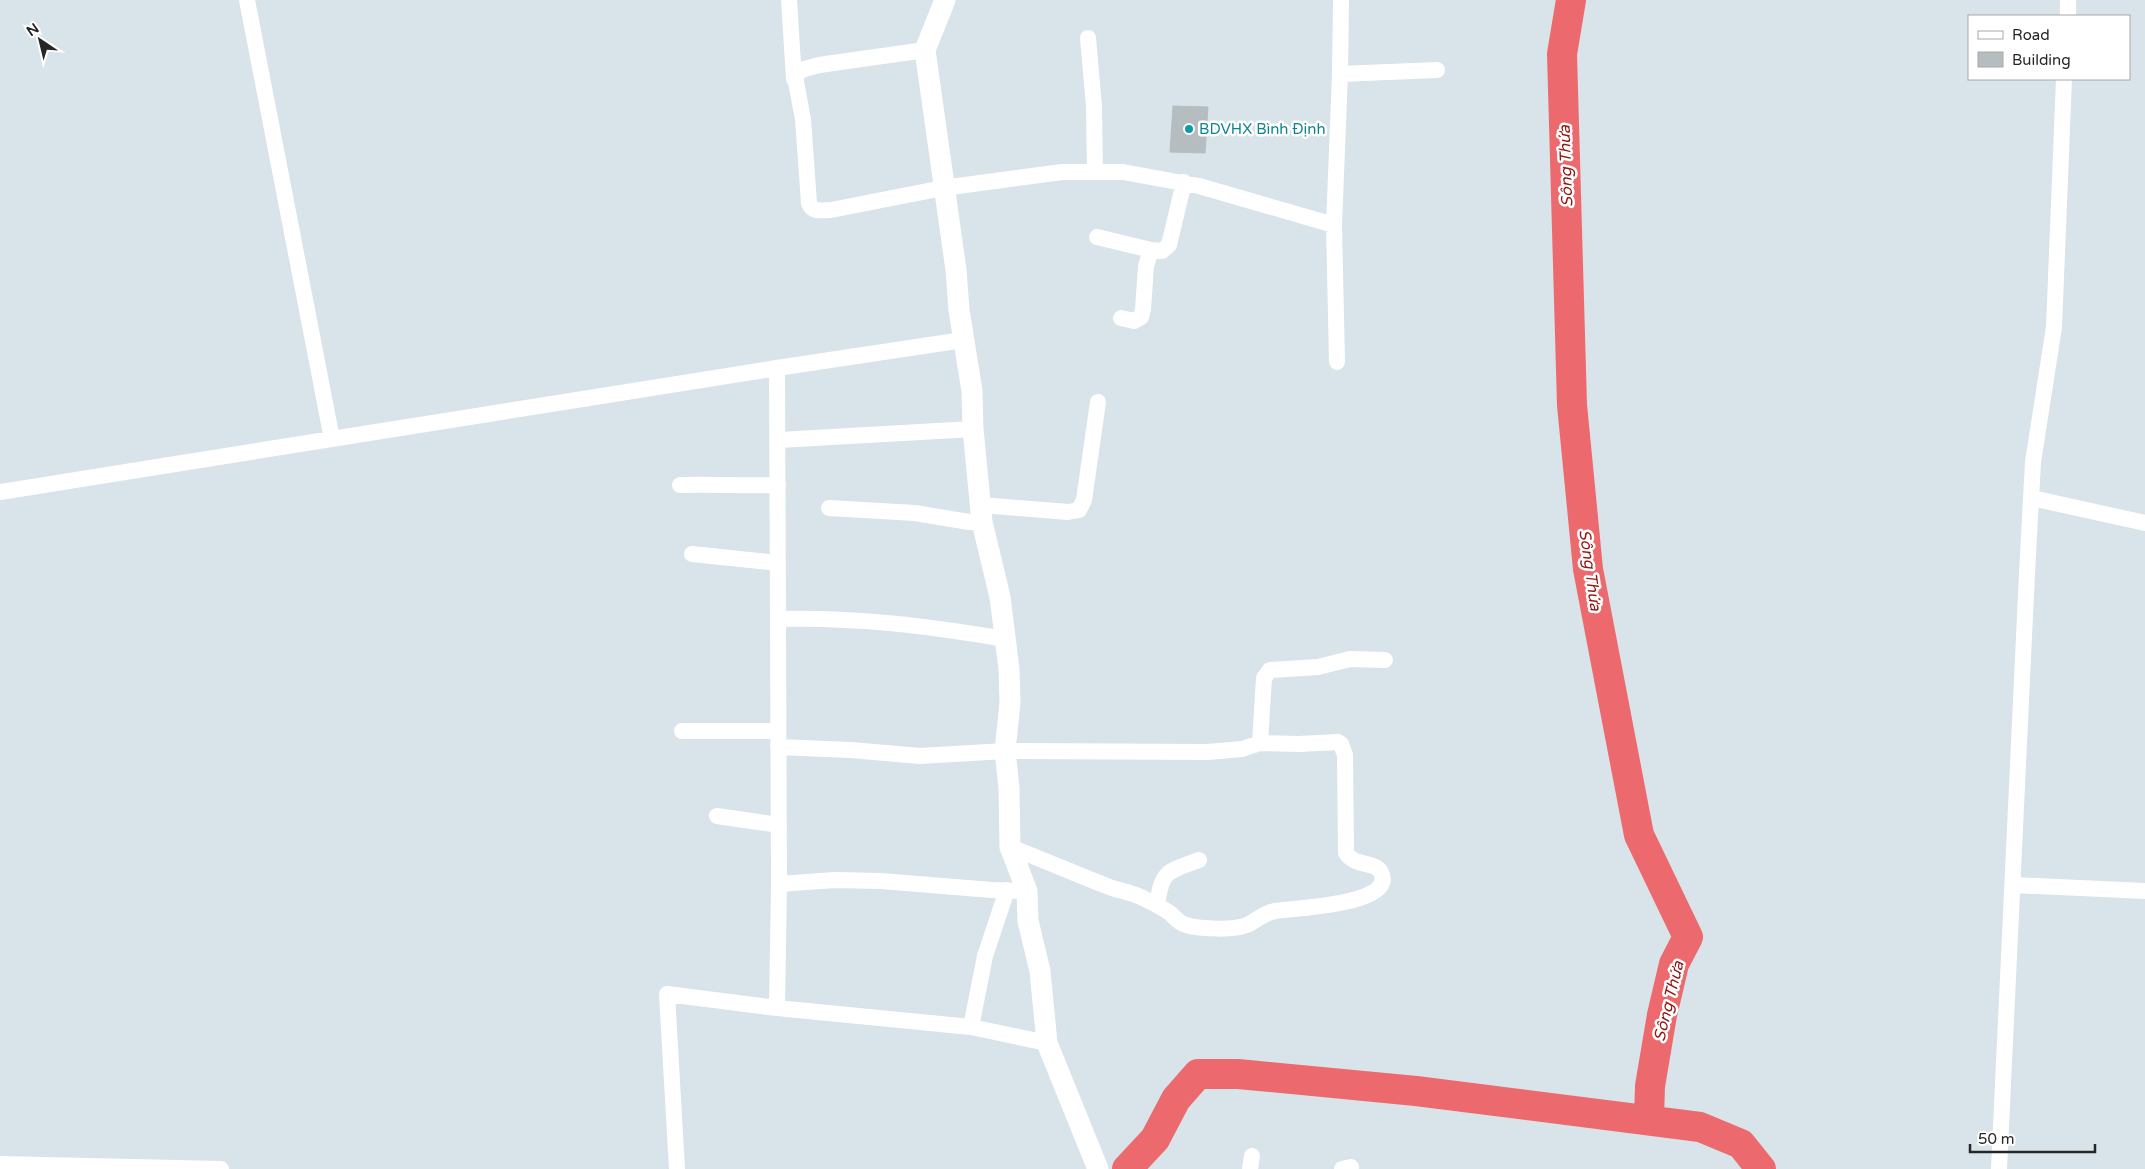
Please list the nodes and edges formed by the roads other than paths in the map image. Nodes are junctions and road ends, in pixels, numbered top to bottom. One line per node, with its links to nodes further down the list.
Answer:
1 (248, 0): 25 (street)
2 (789, 0): 11 (street)
3 (945, 0): 8 (street)
4 (1341, 0): 10 (street)
5 (2068, 0): 6 (street)
6 (2068, 15)
7 (1088, 38): 13 (street)
8 (925, 50): 11 (street); 15 (street)
9 (1437, 70): 10 (street)
10 (1340, 74): 16 (street)
11 (794, 79): 15 (street)
12 (2064, 80): 30 (street)
13 (1095, 172): 14 (street); 15 (street)
14 (1184, 182): 16 (street); 18 (street)
15 (943, 188): 20 (street)
16 (1334, 225): 21 (street)
17 (1098, 237): 18 (street)
18 (1151, 250): 19 (street)
19 (1120, 318)
20 (963, 340): 22 (street); 24 (street)
21 (1337, 362)
22 (777, 368): 25 (street); 26 (street)
23 (1098, 402): 32 (street)
24 (974, 429): 26 (street); 32 (street)
25 (332, 439): 29 (street)
26 (778, 440): 28 (street)
27 (680, 485): 28 (street)
28 (778, 485): 35 (street)
29 (0, 492)
30 (2032, 498): 33 (street); 48 (street)
31 (829, 508): 32 (street)
32 (981, 513): 37 (street)
33 (2145, 523)
34 (692, 554): 35 (street)
35 (778, 563): 36 (street)
36 (778, 619): 37 (street); 40 (street)
37 (1005, 640): 42 (street)
38 (1385, 660): 41 (street)
39 (682, 732): 40 (street)
40 (778, 739): 42 (street); 44 (street)
41 (1260, 743): 42 (street); 51 (street)
42 (1005, 751): 45 (street)
43 (717, 816): 44 (street)
44 (779, 824): 47 (street)
45 (1010, 847): 49 (street); 51 (street)
46 (1199, 860): 51 (street)
47 (779, 884): 49 (street); 52 (street)
48 (2013, 885): 50 (street); 59 (street)
49 (1017, 890): 53 (street); 54 (street)
50 (2145, 892)
51 (1157, 906)
52 (778, 1008): 53 (street); 58 (street)
53 (971, 1027): 54 (street)
54 (1047, 1043): 56 (street)
55 (0, 1164): 57 (street)
56 (1098, 1168)
57 (222, 1169)
58 (677, 1169)
59 (1999, 1169)

